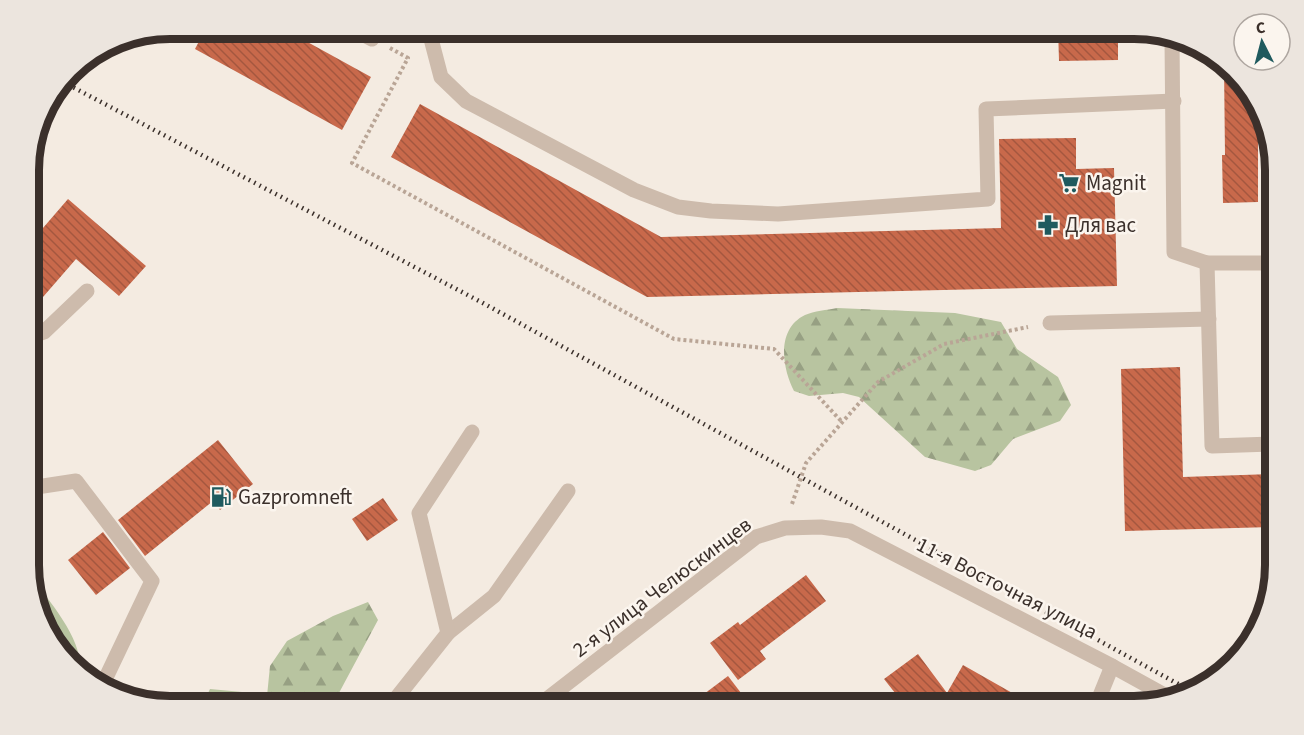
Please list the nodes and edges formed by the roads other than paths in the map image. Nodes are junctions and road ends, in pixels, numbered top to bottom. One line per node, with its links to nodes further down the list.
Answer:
1 (431, 39): 3 (street)
2 (1172, 45): 3 (street)
3 (1174, 101): 5 (street)
4 (1265, 262): 5 (street)
5 (1207, 263): 7 (street)
6 (87, 291): 9 (street)
7 (1209, 319): 8 (street); 11 (street)
8 (1050, 323)
9 (39, 334)
10 (472, 432): 15 (street)
11 (1265, 444)
12 (39, 487): 17 (street)
13 (568, 491): 15 (street)
14 (821, 527): 16 (street, 11-я Восточная улица); 20 (street, 2-я улица Челюскинцев)
15 (448, 633): 19 (street)
16 (1112, 666): 18 (street, 11-я Восточная улица); 21 (street)
17 (106, 678)
18 (1160, 693)
19 (398, 696)
20 (551, 696)
21 (1100, 696)

